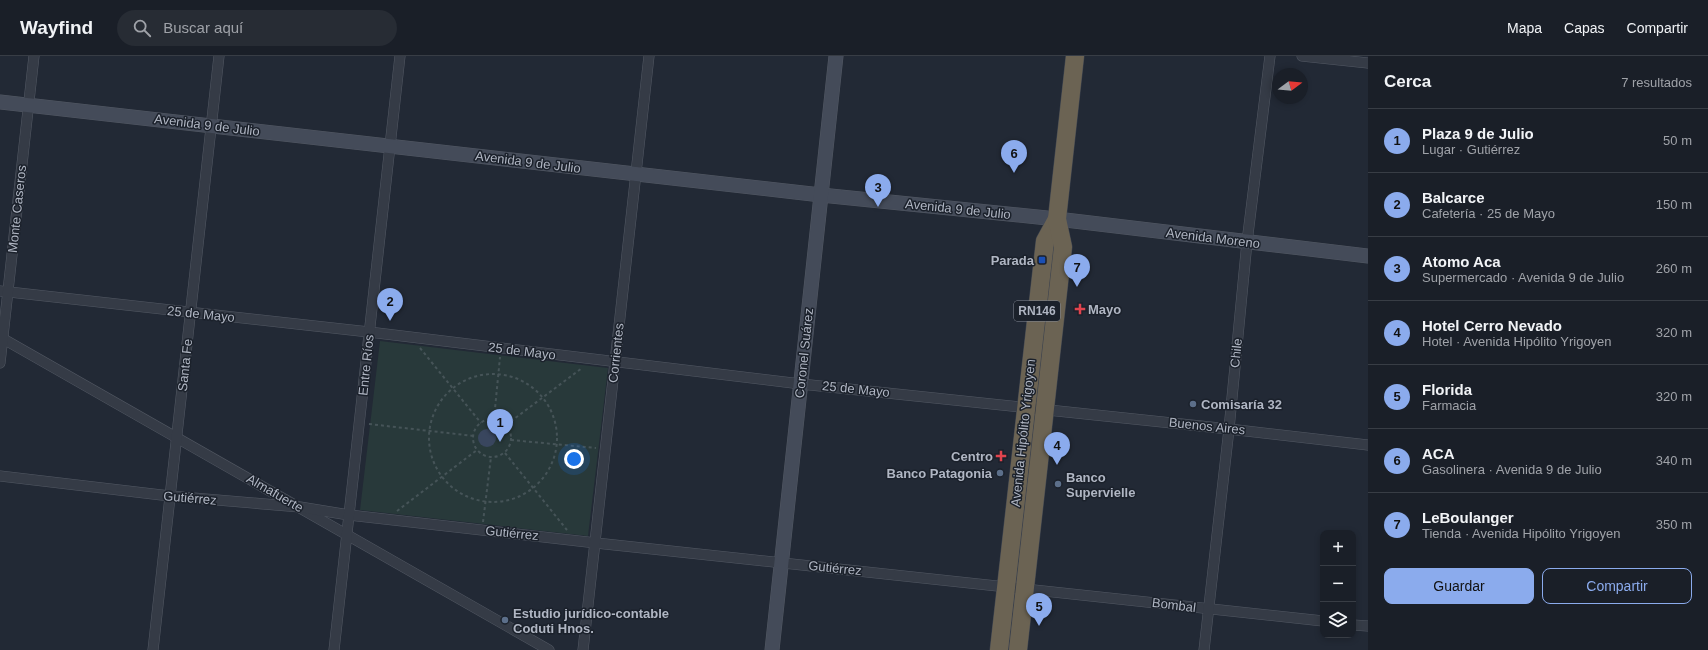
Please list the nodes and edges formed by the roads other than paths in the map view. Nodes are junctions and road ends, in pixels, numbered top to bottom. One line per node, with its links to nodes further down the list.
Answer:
1 (34, 56): 11 (street, Monte Caseros)
2 (219, 56): 12 (street, Santa Fe)
3 (400, 56): 13 (street, Entre Ríos)
4 (649, 56): 14 (street, Corrientes)
5 (836, 56): 15 (street, Coronel Suárez)
6 (1075, 56): 16 (highway, Avenida Hipólito Yrigoyen / RN146)
7 (1270, 56): 17 (street, Chile)
8 (1302, 56): 9 (street)
9 (1368, 63)
10 (0, 102): 11 (street, Avenida 9 de Julio)
11 (28, 105): 12 (street, Avenida 9 de Julio); 19 (street, Monte Caseros)
12 (211, 126): 13 (street, Avenida 9 de Julio); 20 (street, Santa Fe)
13 (390, 146): 14 (street, Avenida 9 de Julio); 21 (street, Entre Ríos)
14 (635, 174): 15 (street, Avenida 9 de Julio); 24 (street, Corrientes)
15 (821, 195): 16 (street, Avenida 9 de Julio); 25 (street, Coronel Suárez)
16 (1057, 218): 17 (street, Avenida Moreno); 26 (highway, Avenida Hipólito Yrigoyen / RN146); 27 (highway, Avenida Hipólito Yrigoyen / RN146)
17 (1247, 242): 18 (street, Avenida Moreno); 28 (street, Chile)
18 (1368, 256)
19 (4, 292): 20 (street, 25 de Mayo); 22 (street, Monte Caseros)
20 (191, 312): 21 (street, 25 de Mayo); 29 (street, Santa Fe)
21 (369, 332): 24 (street, 25 de Mayo); 34 (street, Entre Ríos)
22 (1, 337): 23 (street, Monte Caseros); 29 (street, Almafuerte)
23 (0, 363)
24 (615, 363): 25 (street, 25 de Mayo); 36 (street, Corrientes)
25 (801, 384): 26 (street, 25 de Mayo); 37 (street, Coronel Suárez)
26 (1026, 407): 27 (street, 25 de Mayo); 38 (highway, Avenida Hipólito Yrigoyen / RN146)
27 (1045, 409): 28 (street, Buenos Aires); 39 (highway, Avenida Hipólito Yrigoyen / RN146)
28 (1229, 429): 30 (street, Buenos Aires); 40 (street, Chile)
29 (178, 438): 32 (street, Santa Fe); 33 (street, Almafuerte)
30 (1368, 445)
31 (0, 476): 32 (street, Gutiérrez)
32 (170, 496): 33 (street, Gutiérrez); 44 (street, Santa Fe)
33 (300, 507): 34 (street, Gutiérrez); 35 (street, Almafuerte)
34 (349, 515): 35 (street, Entre Ríos); 36 (street, Gutiérrez)
35 (347, 535): 45 (street, Entre Ríos); 46 (street, Almafuerte)
36 (596, 543): 37 (street, Gutiérrez); 47 (street, Corrientes)
37 (781, 562): 38 (street, Gutiérrez); 48 (street, Coronel Suárez)
38 (1006, 586): 39 (street, Gutiérrez); 49 (highway, Avenida Hipólito Yrigoyen / RN146)
39 (1025, 588): 40 (street, Bombal); 50 (highway, Avenida Hipólito Yrigoyen / RN146)
40 (1208, 609): 41 (street, Bombal); 51 (street, Chile)
41 (1320, 621)
42 (1356, 625): 43 (street)
43 (1368, 626)
44 (153, 650)
45 (334, 650)
46 (549, 650)
47 (583, 650)
48 (772, 650)
49 (999, 650)
50 (1018, 650)
51 (1204, 650)

